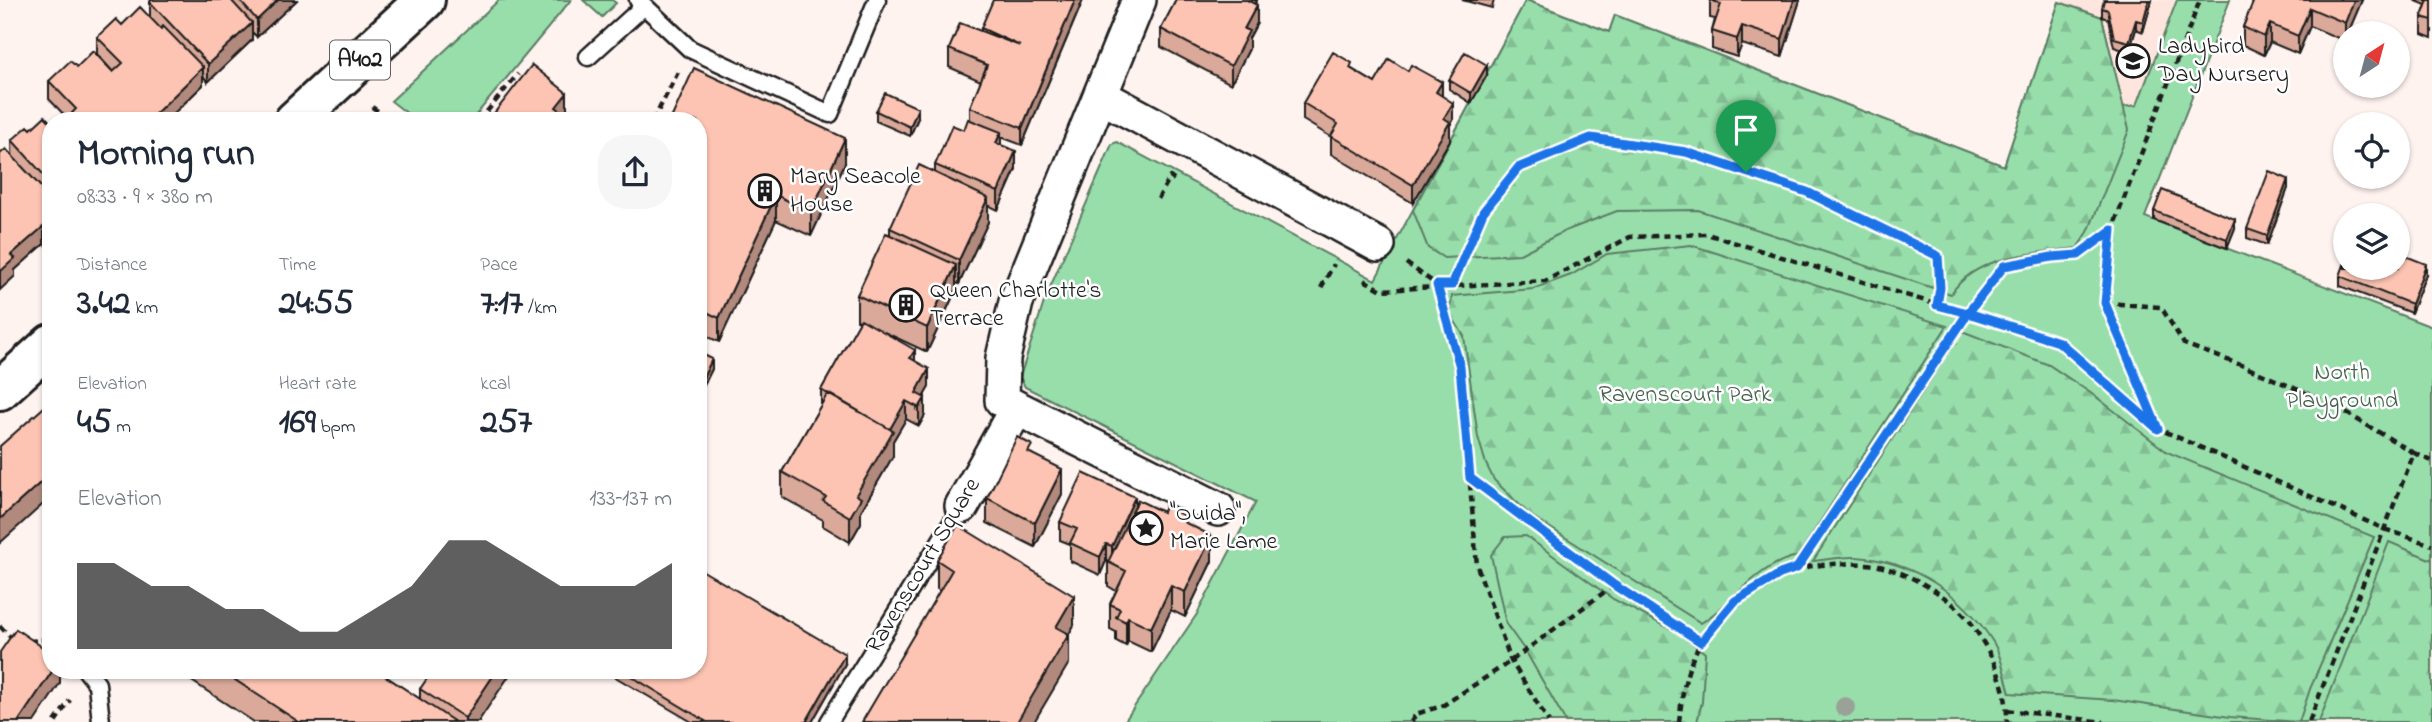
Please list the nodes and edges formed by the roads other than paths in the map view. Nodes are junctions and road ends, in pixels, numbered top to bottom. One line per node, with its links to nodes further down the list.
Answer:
1 (425, 0): 7 (main road, A402)
2 (877, 0): 4 (lane)
3 (1139, 0): 6 (street)
4 (641, 3): 5 (lane)
5 (588, 57)
6 (1101, 96): 8 (street); 11 (street)
7 (305, 112)
8 (1378, 245)
9 (42, 352): 10 (main road)
10 (0, 390)
11 (1017, 408): 12 (street, Ravenscourt Square); 13 (street)
12 (962, 506): 16 (lane, Ravenscourt Square)
13 (1218, 509)
14 (93, 679): 15 (lane)
15 (101, 722)
16 (829, 722)

